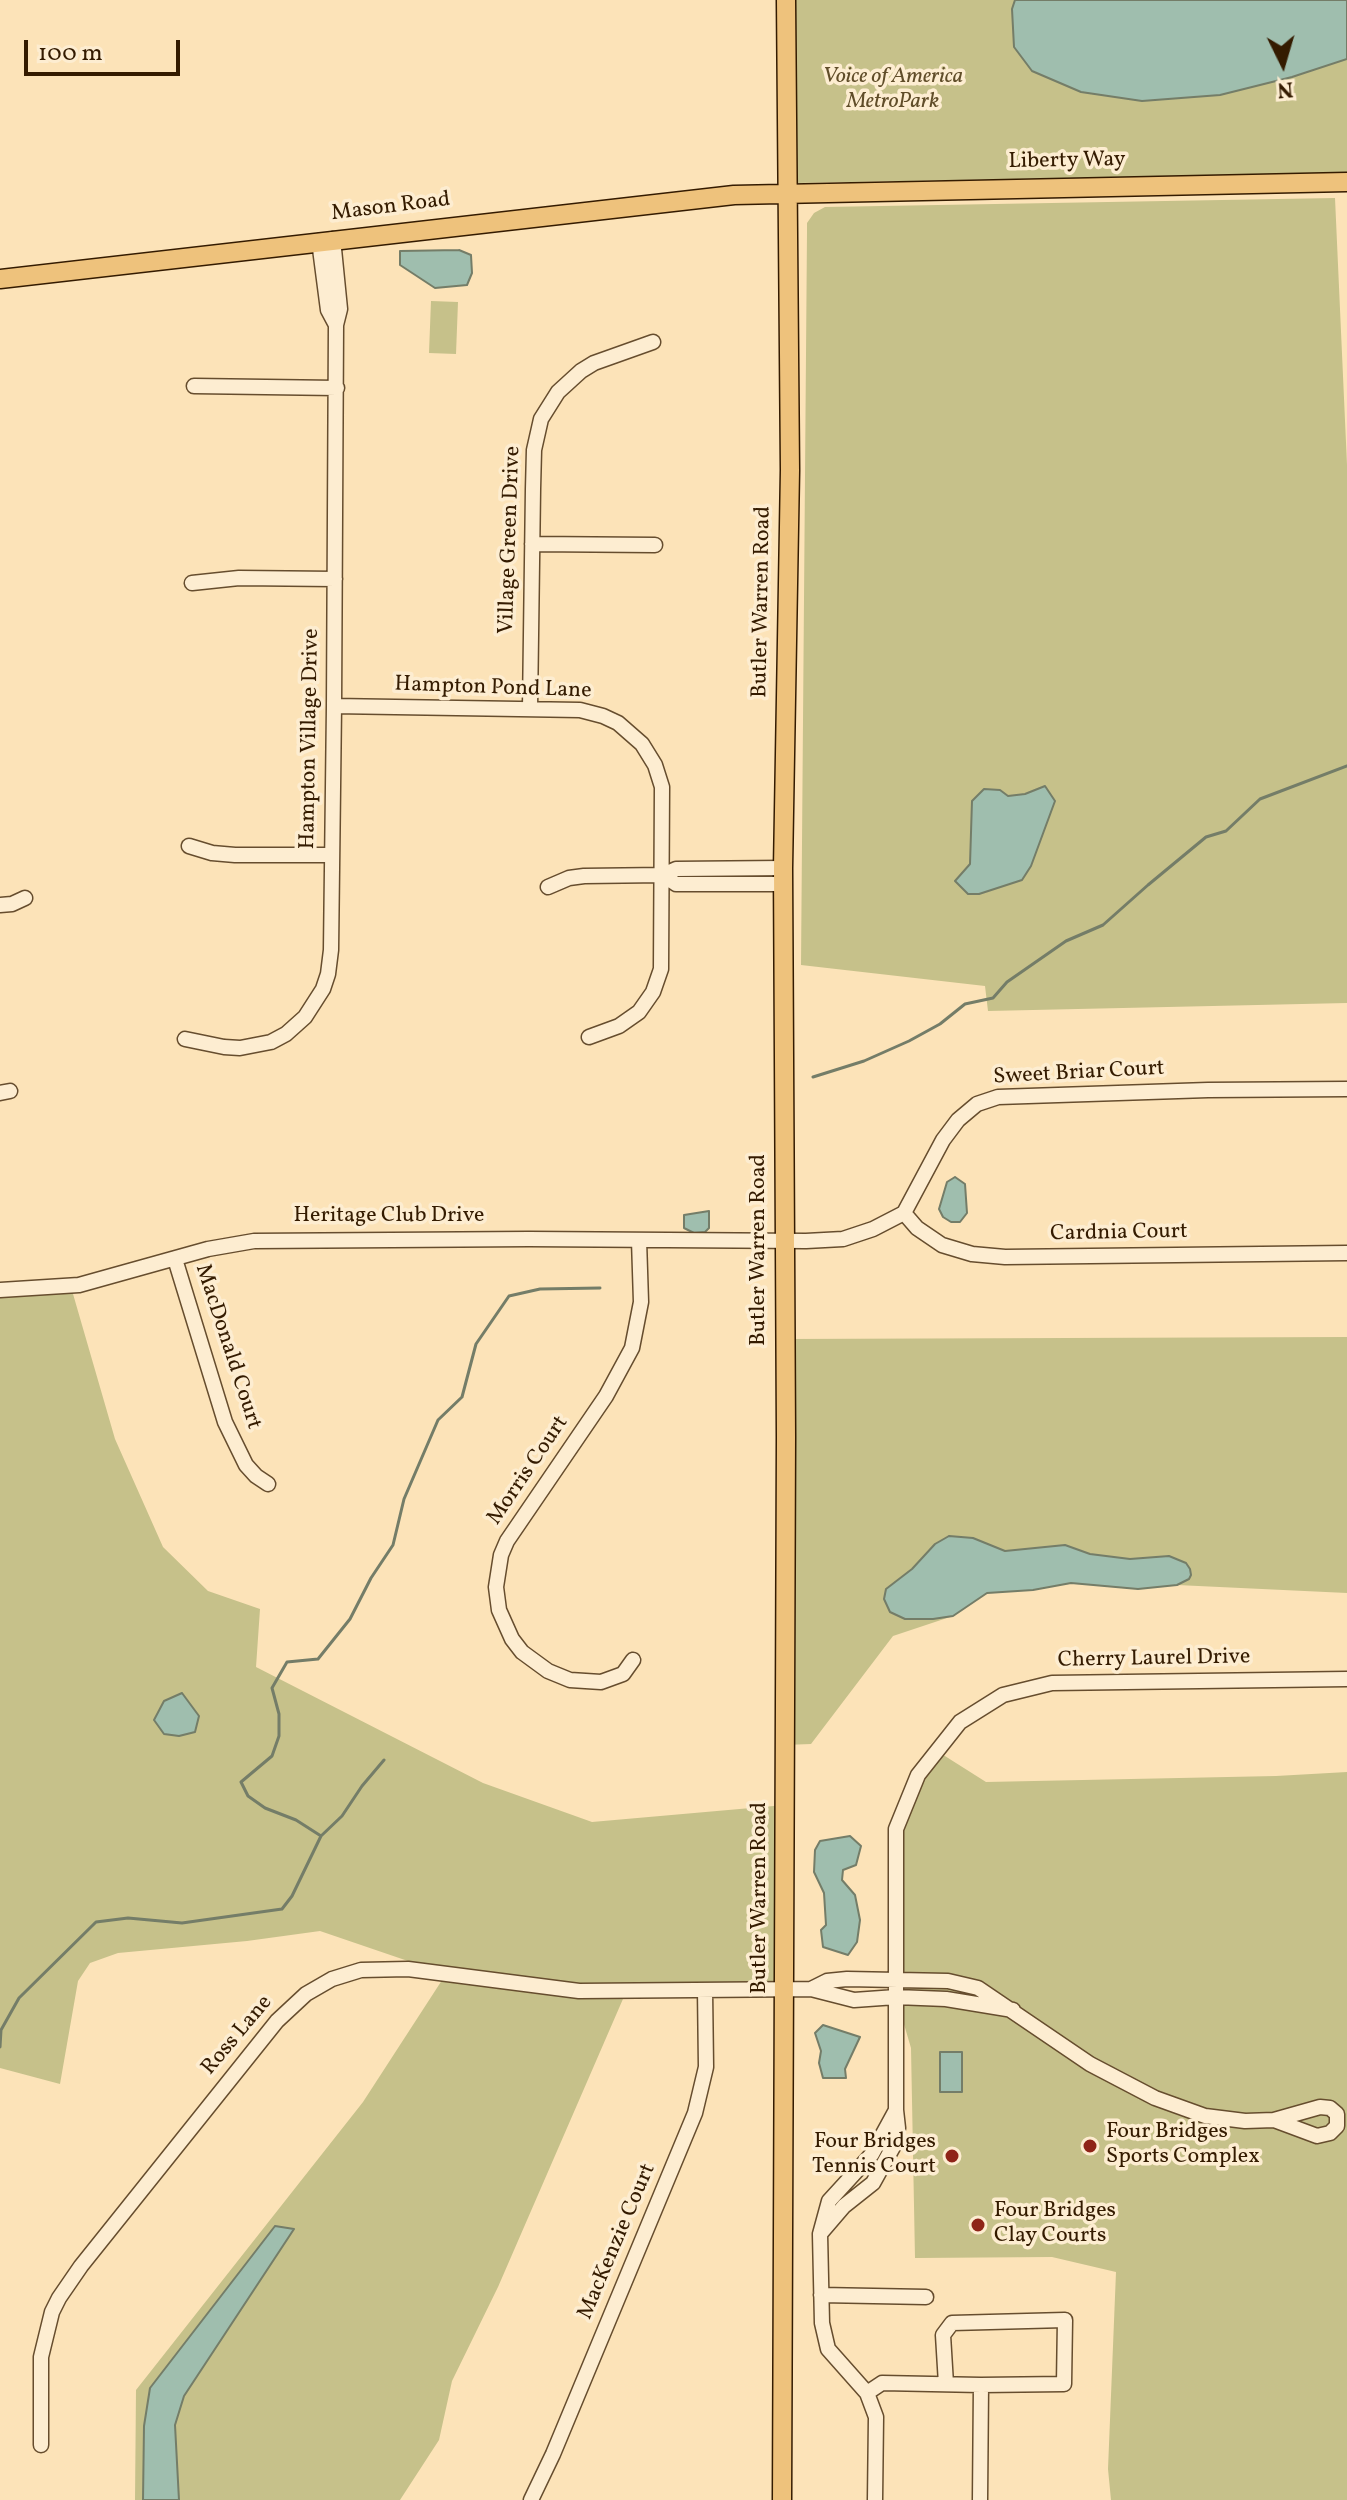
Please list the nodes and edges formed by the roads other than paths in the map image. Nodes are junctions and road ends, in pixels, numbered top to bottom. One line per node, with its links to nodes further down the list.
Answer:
1 (786, 0): 3 (main road, Butler Warren Road)
2 (1347, 182): 3 (main road, Liberty Way)
3 (788, 193): 4 (main road, Mason Road); 18 (main road, Butler Warren Road)
4 (326, 240): 5 (main road, Mason Road); 8 (street, Hampton Village Drive)
5 (0, 279)
6 (653, 342): 9 (street, Village Green Drive)
7 (194, 386): 8 (street)
8 (337, 388): 11 (street, Hampton Village Drive)
9 (532, 544): 10 (street); 14 (street, Village Green Drive)
10 (655, 545)
11 (335, 579): 12 (street); 13 (street, Hampton Village Drive)
12 (192, 583)
13 (334, 706): 14 (street, Hampton Pond Lane); 16 (street, Hampton Village Drive)
14 (530, 708): 17 (street, Hampton Pond Lane)
15 (189, 846): 16 (street)
16 (332, 855): 23 (street, Hampton Village Drive)
17 (663, 875): 18 (street); 19 (street); 22 (street, Hampton Pond Lane)
18 (783, 876): 27 (main road, Butler Warren Road)
19 (548, 887)
20 (25, 898): 21 (street)
21 (0, 905)
22 (589, 1037)
23 (185, 1039)
24 (1347, 1089): 25 (street, Sweet Briar Court)
25 (904, 1213): 27 (street); 28 (street, Cardnia Court)
26 (639, 1240): 27 (street, Heritage Club Drive); 29 (street, Heritage Club Drive); 32 (street, Morris Court)
27 (784, 1241): 35 (main road, Butler Warren Road)
28 (1347, 1253)
29 (175, 1259): 30 (street, Heritage Club Drive); 31 (street, MacDonald Court)
30 (0, 1290)
31 (268, 1484)
32 (633, 1660)
33 (1347, 1679): 34 (street, Cherry Laurel Drive)
34 (896, 1980): 36 (street); 38 (street, Cherry Laurel Drive); 39 (street)
35 (786, 1989): 36 (street, Ross Lane); 37 (street, Ross Lane); 50 (main road, Butler Warren Road)
36 (811, 1989): 38 (street)
37 (705, 1990): 48 (street, Ross Lane); 49 (street, MacKenzie Court)
38 (896, 1997): 39 (street); 40 (street, Cherry Laurel Drive)
39 (1013, 2010): 41 (street)
40 (896, 2110): 42 (street); 42 (street, Cherry Laurel Drive)
41 (1274, 2120)
42 (820, 2234): 43 (street)
43 (821, 2295): 44 (street); 47 (street)
44 (926, 2297)
45 (946, 2384): 46 (street); 46 (street); 47 (street)
46 (981, 2385): 52 (street)
47 (867, 2393): 51 (street)
48 (41, 2445)
49 (531, 2500)
50 (782, 2500)
51 (875, 2500)
52 (980, 2500)

